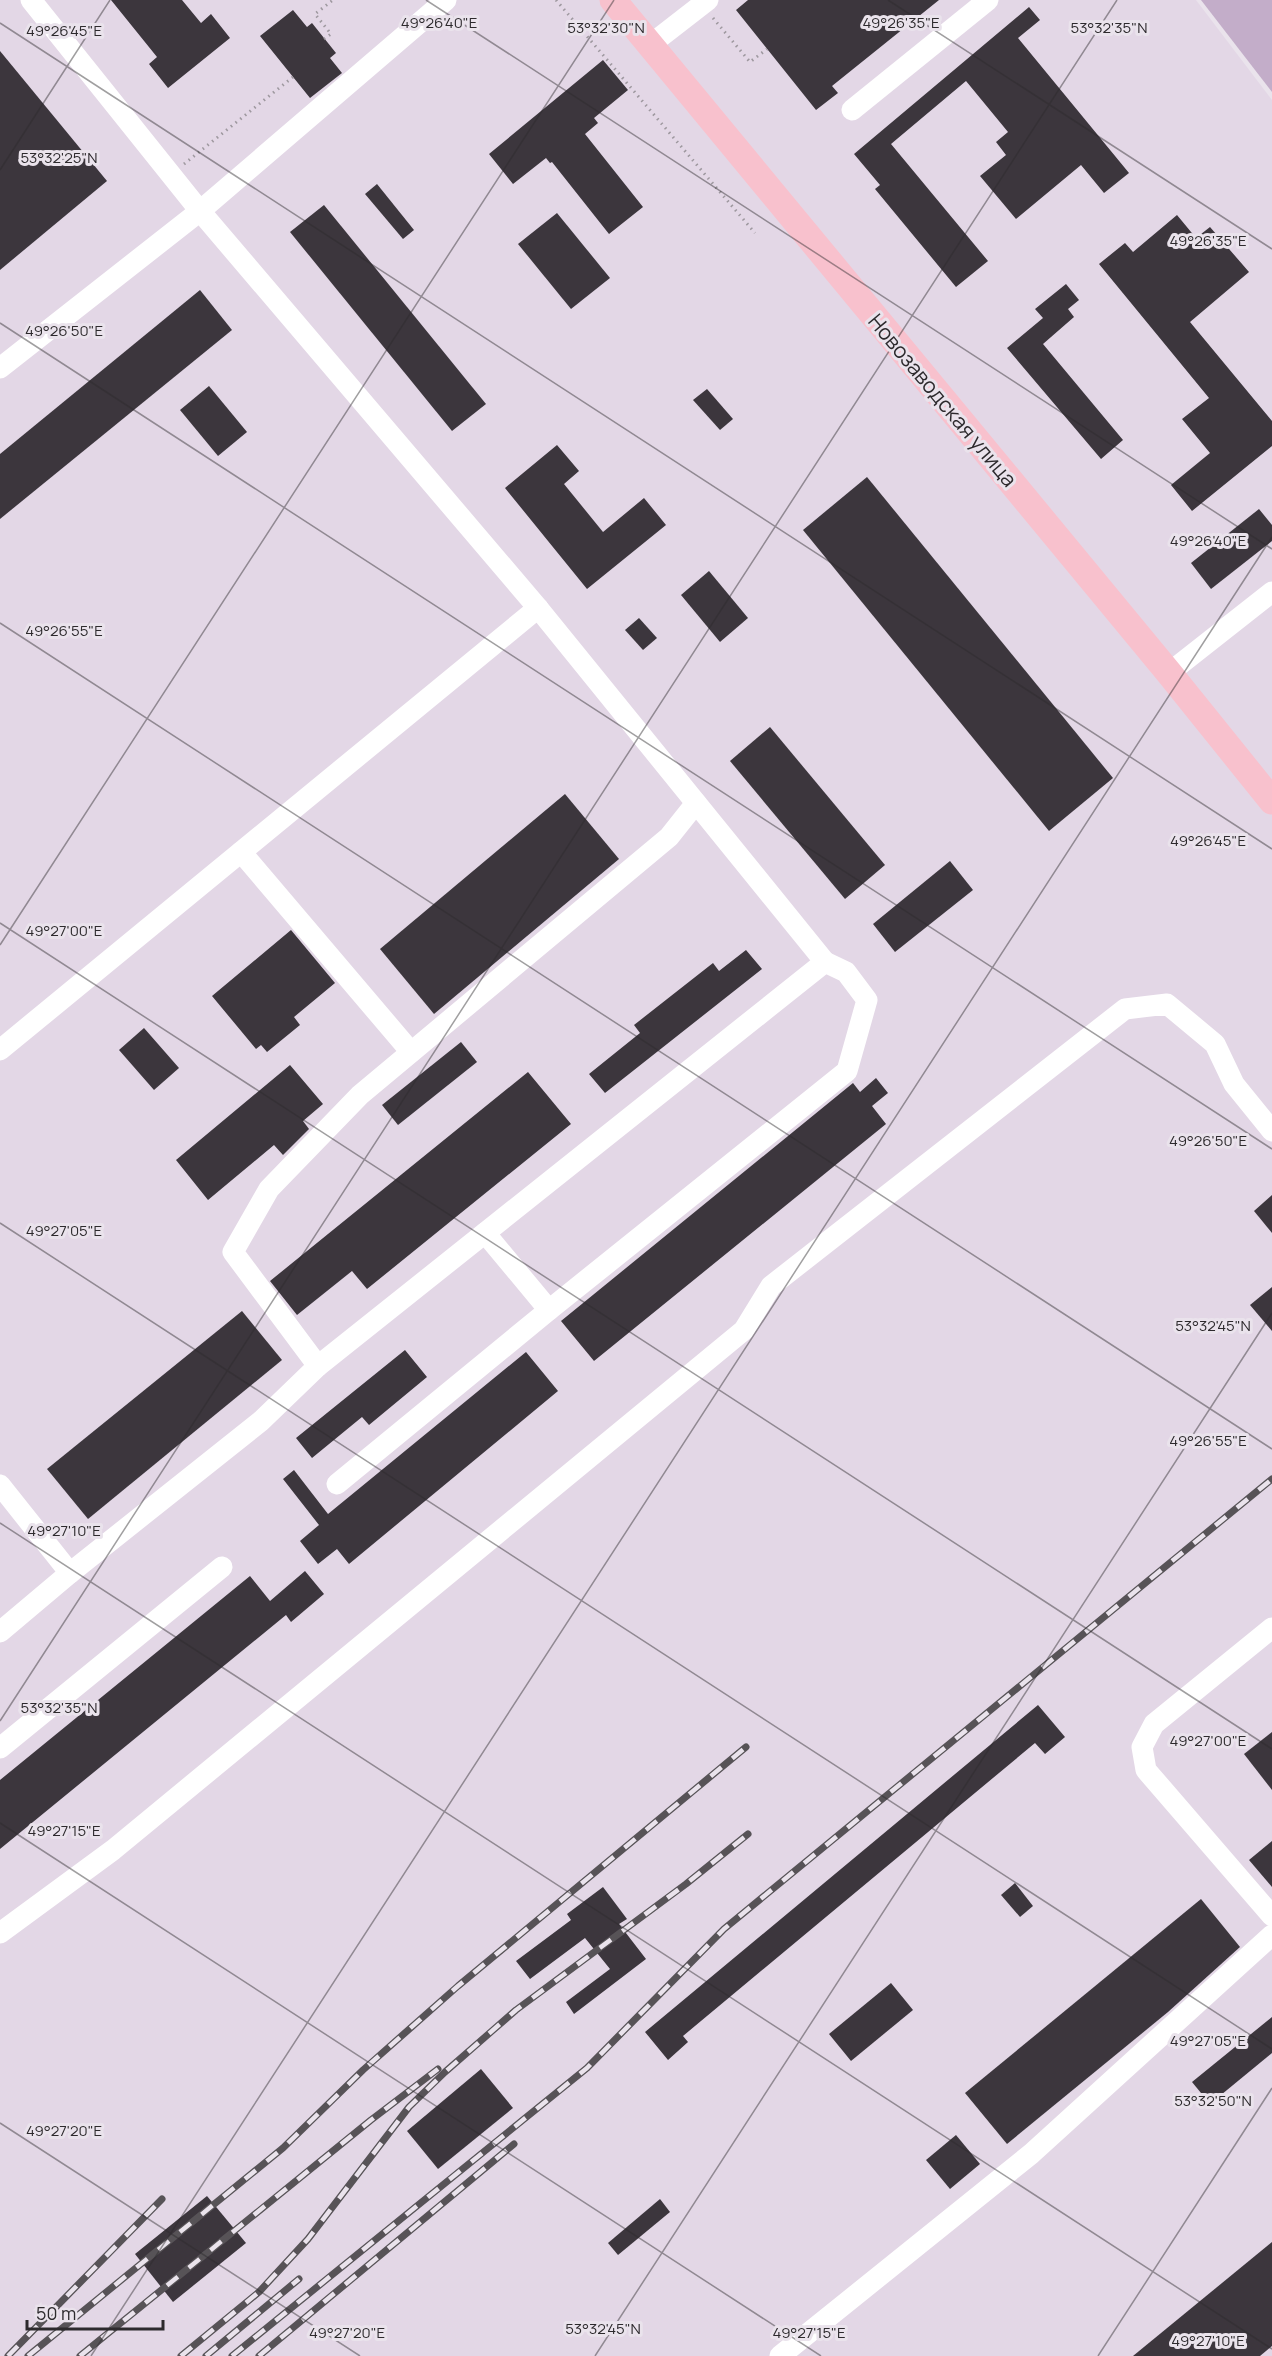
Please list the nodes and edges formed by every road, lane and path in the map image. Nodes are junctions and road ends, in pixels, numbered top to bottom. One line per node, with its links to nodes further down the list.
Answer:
1 (30, 0): 13 (street)
2 (333, 0): 8 (path)
3 (446, 0): 14 (street)
4 (556, 0): 15 (path)
5 (613, 0): 9 (main road, Новозаводская улица)
6 (988, 0): 12 (street)
7 (705, 2): 9 (street); 10 (path)
8 (324, 39)
9 (650, 45): 19 (main road, Новозаводская улица)
10 (767, 49)
11 (293, 77): 13 (path)
12 (852, 110)
13 (170, 174): 14 (street)
14 (200, 211): 16 (street); 18 (street)
15 (755, 233)
16 (0, 368)
17 (1272, 592): 19 (street)
18 (538, 608): 21 (street); 22 (street)
19 (1169, 673): 20 (main road, Новозаводская улица)
20 (1272, 801)
21 (696, 803): 23 (street); 25 (street)
22 (241, 852): 24 (street); 25 (street)
23 (825, 962): 27 (street); 28 (street)
24 (0, 1050)
25 (411, 1052): 29 (street)
26 (1272, 1131): 38 (street)
27 (485, 1233): 28 (street); 29 (street)
28 (549, 1310): 30 (street)
29 (318, 1366): 33 (street)
30 (337, 1484)
31 (0, 1485): 33 (street)
32 (222, 1567): 36 (street)
33 (70, 1573): 35 (street)
34 (1272, 1628): 37 (street)
35 (0, 1632)
36 (0, 1748)
37 (1272, 1916)
38 (0, 1933)
39 (1272, 1935): 40 (street)
40 (780, 2356)

